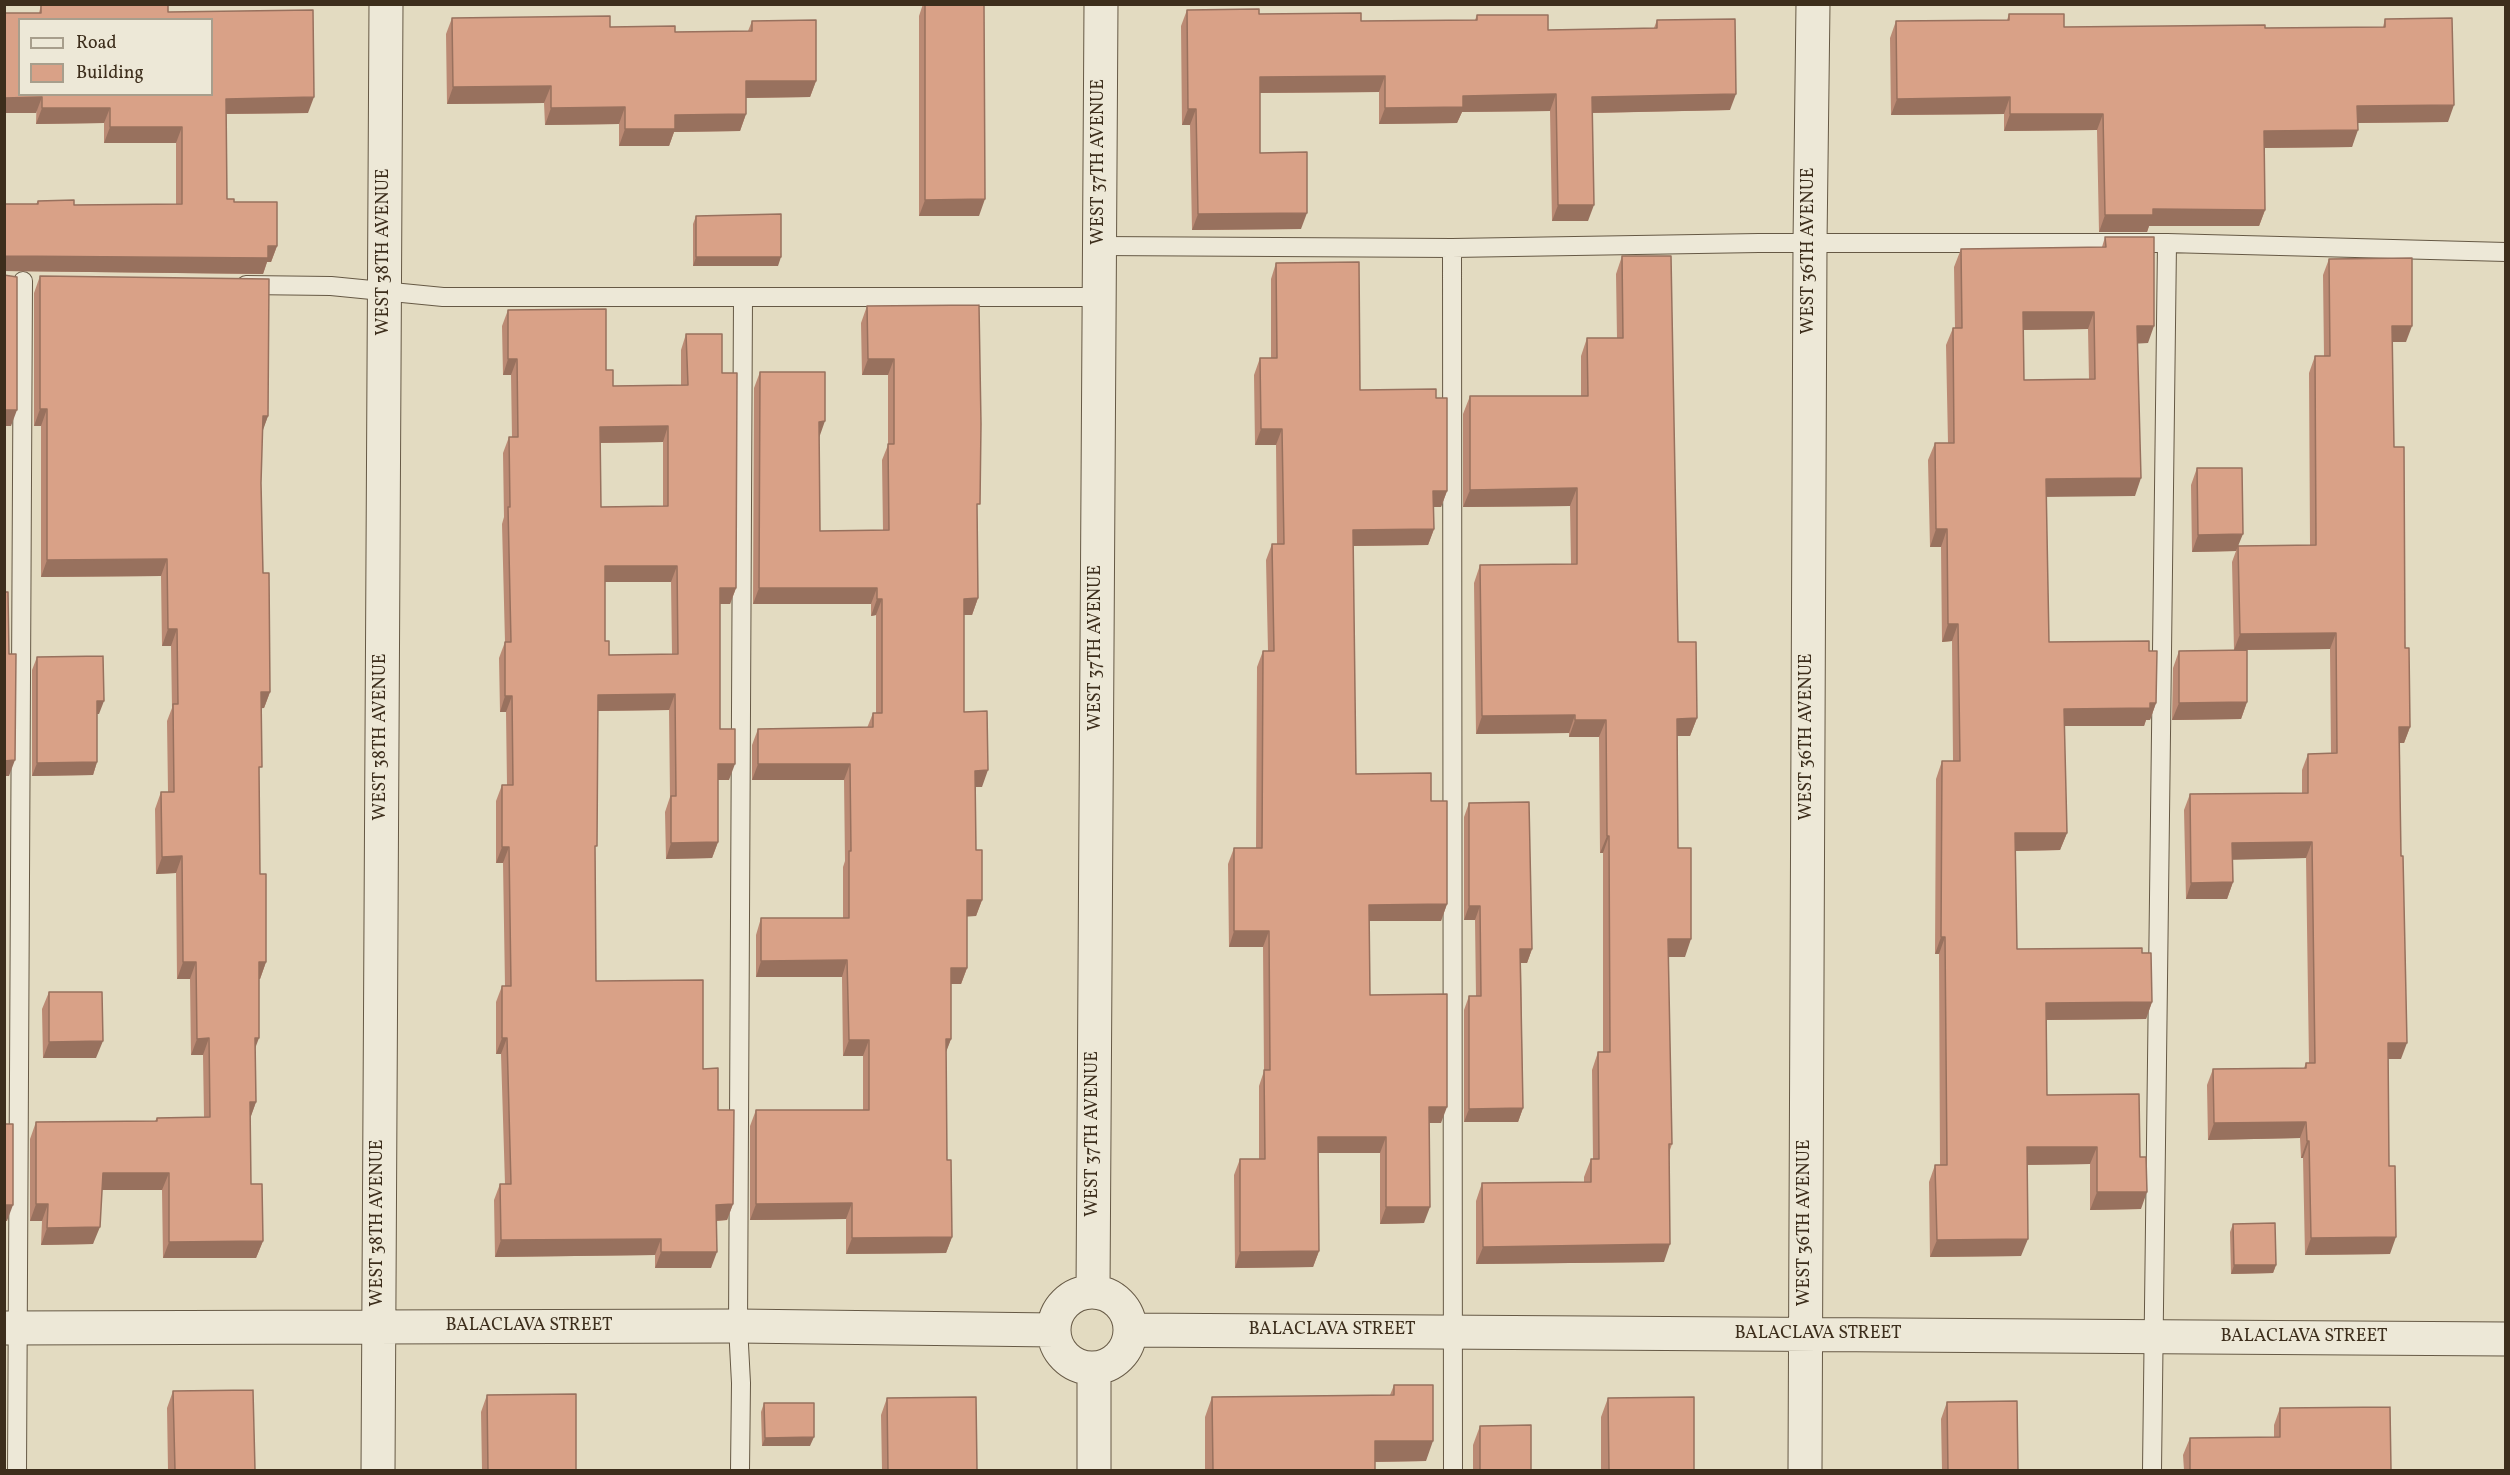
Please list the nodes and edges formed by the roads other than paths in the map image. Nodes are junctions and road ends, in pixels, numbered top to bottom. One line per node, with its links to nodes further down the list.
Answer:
1 (386, 4): 11 (street, WEST 38TH AVENUE)
2 (1101, 4): 6 (street, WEST 37TH AVENUE)
3 (1813, 4): 4 (street, WEST 36TH AVENUE)
4 (1810, 243): 5 (lane); 7 (lane); 21 (street, WEST 36TH AVENUE)
5 (2167, 243): 8 (lane); 22 (lane)
6 (1100, 246): 7 (lane); 12 (street, WEST 37TH AVENUE)
7 (1452, 248): 20 (lane)
8 (2505, 252)
9 (4, 281): 17 (lane)
10 (224, 284): 11 (lane)
11 (385, 292): 13 (lane); 16 (street, WEST 38TH AVENUE)
12 (1100, 297): 13 (lane); 14 (street, WEST 37TH AVENUE)
13 (743, 298): 15 (lane)
14 (1094, 1291): 18 (street); 19 (street)
15 (738, 1326): 16 (street, BALACLAVA STREET); 18 (street, BALACLAVA STREET); 27 (lane)
16 (379, 1327): 17 (street, BALACLAVA STREET); 26 (street, WEST 38TH AVENUE)
17 (11, 1328): 25 (lane)
18 (1054, 1330): 24 (street)
19 (1130, 1330): 20 (street, BALACLAVA STREET); 24 (street)
20 (1453, 1332): 21 (street, BALACLAVA STREET); 29 (lane)
21 (1806, 1335): 22 (street, BALACLAVA STREET); 30 (street, WEST 36TH AVENUE)
22 (2153, 1337): 23 (street, BALACLAVA STREET); 31 (lane)
23 (2505, 1339)
24 (1094, 1368): 28 (street)
25 (17, 1470)
26 (378, 1470)
27 (740, 1470)
28 (1094, 1470)
29 (1453, 1470)
30 (1805, 1470)
31 (2152, 1470)

